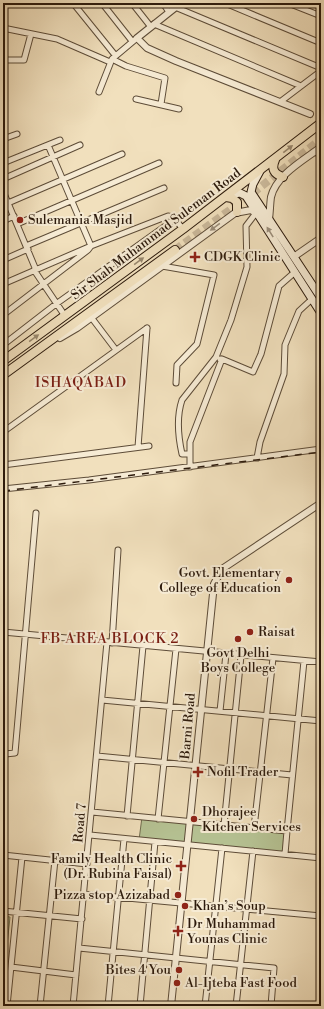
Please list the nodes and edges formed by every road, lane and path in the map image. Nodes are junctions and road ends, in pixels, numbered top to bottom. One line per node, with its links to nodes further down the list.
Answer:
1 (72, 3): 16 (street)
2 (102, 3): 14 (street)
3 (132, 3): 11 (street)
4 (163, 3): 9 (street)
5 (181, 3): 8 (street)
6 (226, 3): 15 (street)
7 (288, 3): 10 (street)
8 (175, 7): 9 (street); 18 (street)
9 (170, 12): 11 (street)
10 (321, 16)
11 (152, 25): 14 (street); 20 (street)
12 (3, 28): 13 (street)
13 (31, 34): 16 (street); 17 (street)
14 (134, 39): 16 (street); 23 (street)
15 (321, 43)
16 (112, 59): 21 (street); 24 (street)
17 (3, 60)
18 (321, 68)
19 (321, 71): 20 (street)
20 (301, 86): 23 (street)
21 (99, 92)
22 (136, 99): 24 (street)
23 (280, 102): 26 (street)
24 (161, 104): 25 (street)
25 (179, 109)
26 (310, 114)
27 (321, 123): 37 (highway, Sir Shah Muhammad Suleman Road, one-way to 27)
28 (17, 134): 29 (street)
29 (3, 139)
30 (60, 140): 31 (street)
31 (48, 145): 35 (street); 38 (street)
32 (80, 145): 35 (street)
33 (318, 149): 36 (street); 41 (street)
34 (122, 154): 43 (street)
35 (53, 157): 42 (street); 43 (street)
36 (321, 158)
37 (274, 160): 40 (highway, Sir Shah Muhammad Suleman Road); 41 (highway)
38 (3, 163)
39 (159, 163): 47 (street)
40 (260, 171): 46 (highway, Sir Shah Muhammad Suleman Road); 53 (main road)
41 (283, 177): 53 (street)
42 (3, 179)
43 (63, 180): 47 (street); 48 (street)
44 (164, 188): 55 (street)
45 (3, 191): 48 (street)
46 (227, 196): 49 (highway); 50 (main road); 57 (highway, Sir Shah Muhammad Suleman Road)
47 (72, 201): 55 (street); 56 (street)
48 (8, 202): 51 (street)
49 (237, 212): 50 (street); 64 (street, one-way to 64)
50 (258, 215): 66 (main road, one-way to 50); 79 (street)
51 (14, 216): 54 (street); 56 (street)
52 (175, 219): 57 (street); 59 (street); 71 (street)
53 (269, 219): 62 (main road)
54 (3, 221)
55 (81, 223): 59 (street); 60 (street)
56 (17, 224): 60 (street)
57 (183, 229): 74 (highway, Sir Shah Muhammad Suleman Road, one-way to 57)
58 (321, 238): 62 (street)
59 (91, 246): 65 (street); 68 (street)
60 (27, 248): 63 (street); 65 (street)
61 (175, 250): 77 (highway, Sir Shah Muhammad Suleman Road)
62 (295, 256): 69 (main road)
63 (3, 260)
64 (162, 266): 75 (street); 83 (street)
65 (35, 270): 67 (street); 68 (street)
66 (295, 272): 70 (main road); 80 (street)
67 (3, 284)
68 (44, 285): 71 (street); 73 (street)
69 (321, 298)
70 (312, 299): 72 (main road); 89 (street)
71 (56, 304): 74 (street); 76 (street)
72 (321, 313)
73 (3, 315)
74 (65, 316): 81 (highway, Sir Shah Muhammad Suleman Road, one-way to 74)
75 (91, 317): 77 (street); 78 (street)
76 (3, 345)
77 (41, 349): 82 (highway, Sir Shah Muhammad Suleman Road)
78 (116, 350): 84 (street); 86 (street)
79 (216, 357): 80 (street); 88 (street)
80 (222, 359): 88 (street)
81 (3, 361)
82 (3, 375)
83 (176, 383)
84 (3, 432)
85 (149, 446): 86 (street)
86 (138, 447): 90 (street)
87 (321, 449): 89 (street)
88 (190, 454): 91 (street)
89 (257, 458): 91 (street)
90 (3, 465)
91 (190, 467): 92 (street)
92 (3, 488)
93 (321, 503): 101 (street, Barni Road)
94 (36, 513): 97 (street)
95 (118, 550): 98 (street, Road 7)
96 (3, 632): 97 (street)
97 (26, 635): 98 (street); 121 (street)
98 (110, 642): 99 (street); 107 (street, Road 7)
99 (143, 646): 100 (street); 108 (street)
100 (176, 649): 101 (street); 109 (street)
101 (206, 653): 102 (street); 110 (street, Barni Road)
102 (226, 654): 103 (street); 111 (street)
103 (241, 656): 104 (street); 112 (street)
104 (273, 658): 105 (street); 113 (street)
105 (304, 661): 106 (street); 114 (street)
106 (321, 662)
107 (102, 700): 108 (street); 116 (street, Road 7)
108 (139, 704): 109 (street); 117 (street)
109 (169, 706): 110 (street); 118 (street)
110 (201, 710): 111 (street); 119 (street, Barni Road)
111 (220, 711): 112 (street)
112 (235, 713): 113 (street); 120 (street)
113 (266, 715): 114 (street); 122 (street)
114 (298, 718): 115 (street); 123 (street)
115 (321, 721)
116 (97, 756): 117 (street); 124 (street, Road 7)
117 (132, 759): 118 (street); 125 (street)
118 (163, 762): 119 (street); 126 (street)
119 (196, 765): 120 (street); 127 (street, Barni Road)
120 (230, 769): 122 (street); 128 (street)
121 (3, 772)
122 (260, 772): 123 (street); 129 (street)
123 (292, 775): 130 (street)
124 (92, 812): 125 (street); 131 (street, Road 7)
125 (128, 816): 126 (street)
126 (158, 819): 127 (street)
127 (190, 822): 128 (street); 134 (street, Barni Road)
128 (224, 825): 129 (street)
129 (254, 828): 130 (street)
130 (287, 831): 137 (street)
131 (90, 835): 132 (street); 142 (street, Road 7)
132 (124, 839): 133 (street); 144 (street)
133 (155, 842): 134 (street); 145 (street)
134 (188, 845): 135 (street); 146 (street, Barni Road)
135 (222, 848): 136 (street); 147 (street)
136 (253, 851): 137 (street); 148 (street)
137 (285, 854): 140 (street)
138 (3, 855): 139 (street)
139 (22, 857): 141 (street); 150 (street)
140 (321, 858)
141 (56, 860): 142 (street); 151 (street)
142 (87, 864): 143 (street, Road 7)
143 (84, 894): 144 (street); 153 (street, Road 7)
144 (117, 897): 145 (street); 155 (street)
145 (150, 900): 146 (street); 156 (street)
146 (182, 903): 147 (street); 157 (street, Barni Road)
147 (215, 906): 148 (street); 158 (street)
148 (246, 909): 152 (street); 159 (street)
149 (3, 911): 150 (street)
150 (16, 912): 151 (street); 160 (street)
151 (50, 916): 153 (street); 161 (street)
152 (321, 916)
153 (82, 919): 154 (street, Road 7)
154 (79, 948): 155 (street); 162 (street, Road 7)
155 (112, 951): 156 (street); 167 (street)
156 (145, 954): 157 (street); 168 (street)
157 (176, 957): 158 (street); 169 (street, Barni Road)
158 (209, 961): 159 (street); 170 (street)
159 (240, 964): 171 (street); 172 (street)
160 (11, 967): 161 (street); 164 (street)
161 (44, 971): 162 (street); 165 (street)
162 (76, 975): 163 (street, Road 7)
163 (73, 1005): 166 (street)
164 (7, 1006)
165 (40, 1006)
166 (84, 1006)
167 (108, 1006)
168 (140, 1006)
169 (171, 1006)
170 (205, 1006)
171 (236, 1006)
172 (271, 1006)

